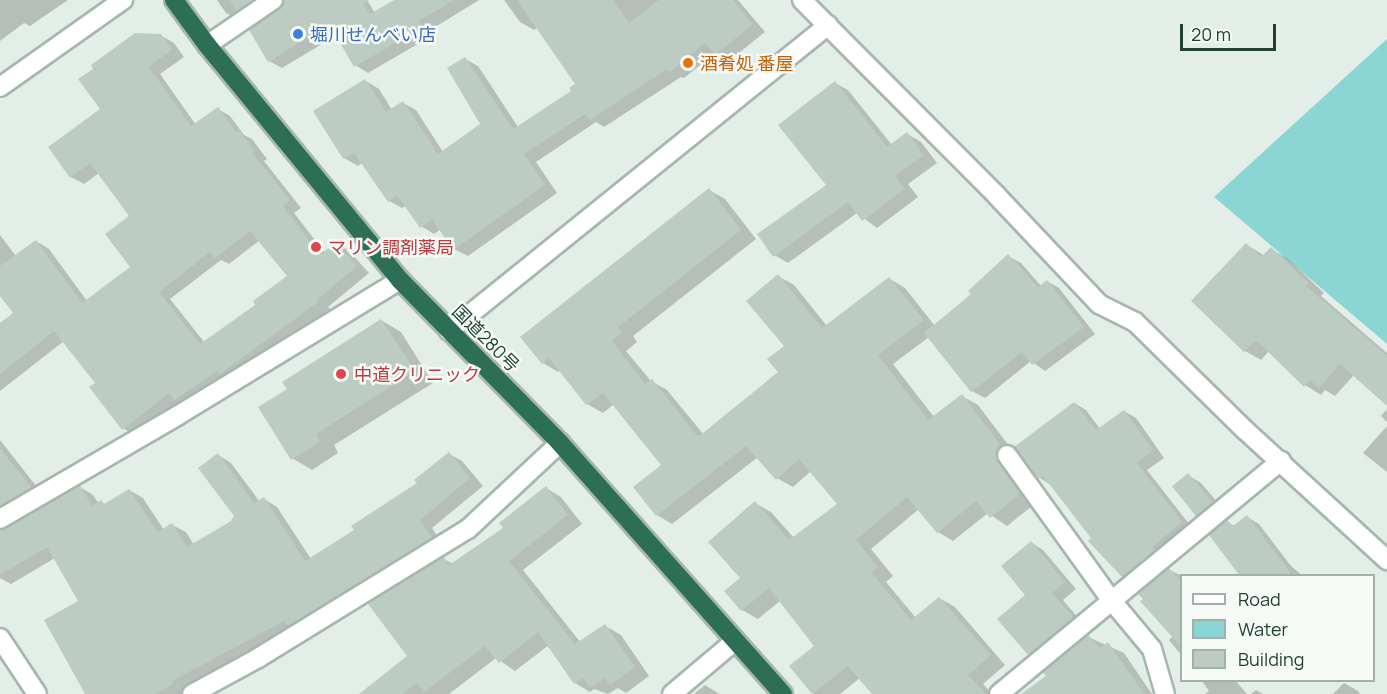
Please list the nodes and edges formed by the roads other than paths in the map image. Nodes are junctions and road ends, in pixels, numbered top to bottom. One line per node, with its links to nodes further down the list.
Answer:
1 (123, 0): 7 (street)
2 (174, 0): 6 (highway, 国道280号)
3 (273, 0): 6 (street)
4 (802, 0): 5 (street)
5 (828, 25): 9 (street); 12 (street)
6 (207, 45): 8 (highway, 国道280号)
7 (0, 87)
8 (400, 280): 9 (highway, 国道280号); 13 (street)
9 (449, 331): 10 (highway, 国道280号)
10 (560, 443): 17 (highway, 国道280号); 19 (street)
11 (1007, 455): 15 (street)
12 (1281, 461): 14 (street); 15 (street)
13 (0, 519)
14 (1387, 560)
15 (1112, 601): 22 (street); 23 (street)
16 (0, 638): 18 (street)
17 (735, 641): 20 (street); 21 (highway, 国道280号)
18 (37, 694)
19 (192, 694)
20 (672, 694)
21 (783, 694)
22 (999, 694)
23 (1165, 694)

